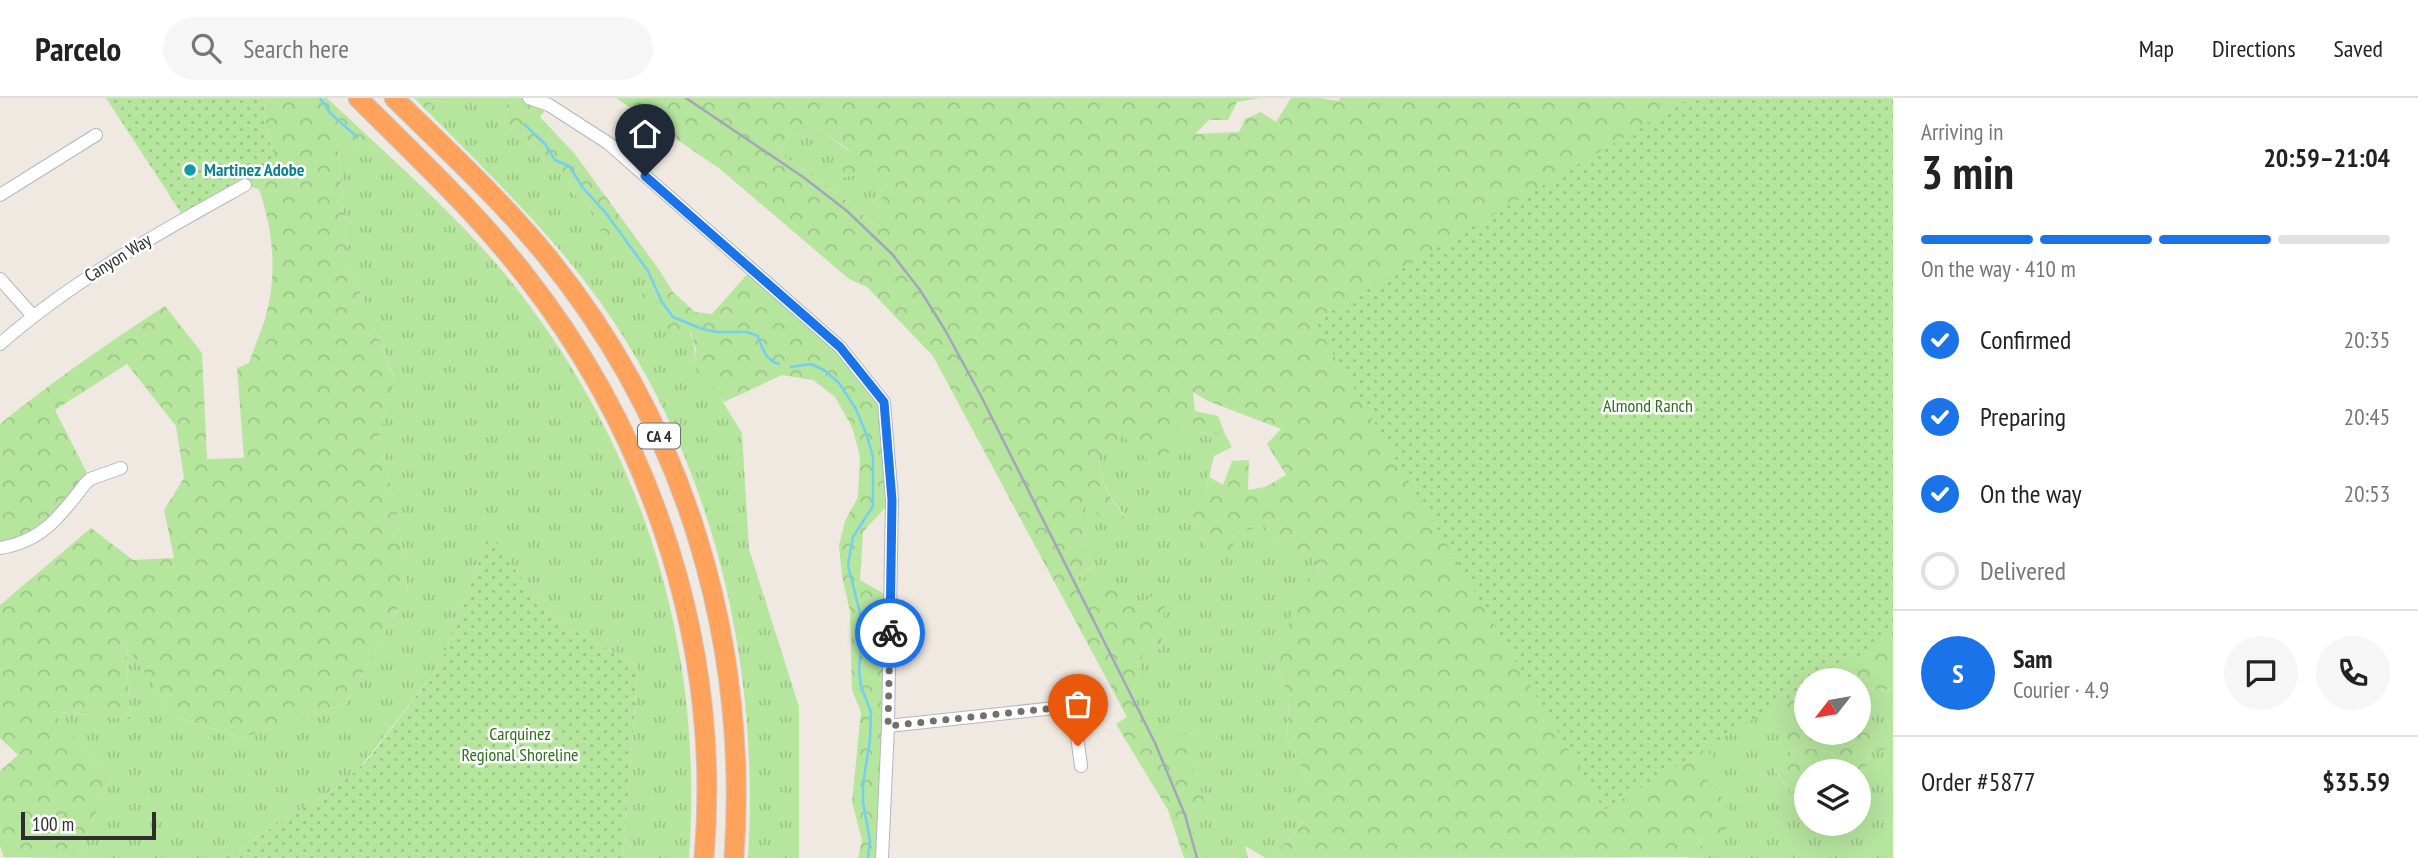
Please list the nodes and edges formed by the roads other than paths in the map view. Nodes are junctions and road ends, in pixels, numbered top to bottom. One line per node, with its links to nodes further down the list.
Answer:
1 (346, 98): 6 (highway)
2 (358, 98): 6 (highway, CA 4)
3 (394, 98): 17 (highway, CA 4)
4 (529, 98): 14 (street)
5 (96, 135): 8 (street)
6 (412, 152): 16 (highway, CA 4)
7 (245, 186): 10 (street, Canyon Way)
8 (0, 195)
9 (0, 279): 10 (street)
10 (33, 316): 11 (street, Canyon Way)
11 (0, 344)
12 (121, 468): 13 (street)
13 (0, 548)
14 (888, 726): 15 (street); 18 (street)
15 (1081, 766)
16 (704, 858)
17 (734, 858)
18 (882, 858)

